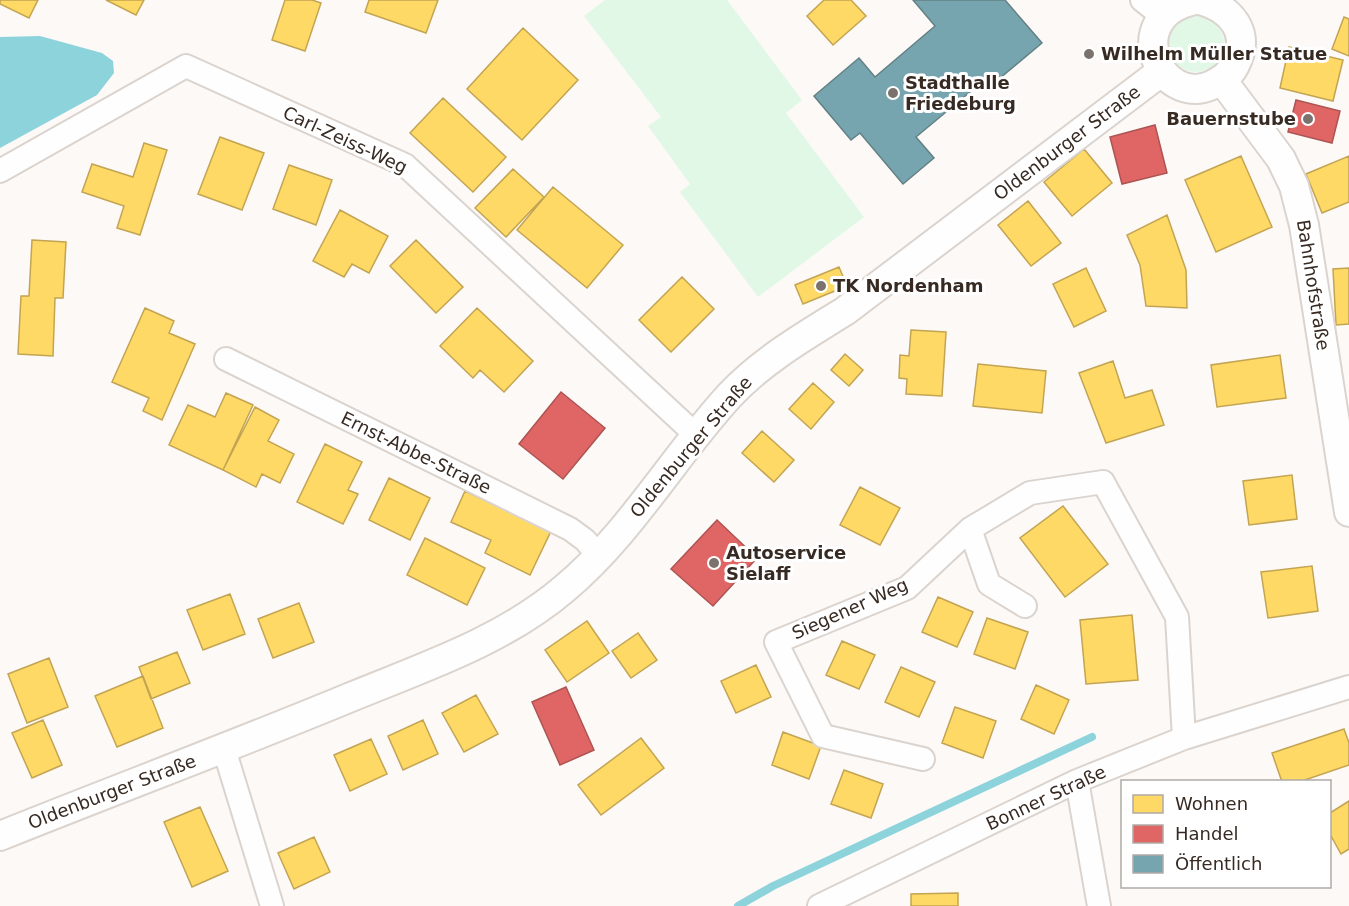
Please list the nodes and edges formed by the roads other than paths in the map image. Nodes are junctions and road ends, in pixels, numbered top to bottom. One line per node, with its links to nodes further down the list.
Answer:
1 (1195, 0): 4 (street)
2 (1200, 0): 3 (street)
3 (1238, 7): 6 (street)
4 (1152, 8): 5 (street)
5 (1162, 71): 6 (street); 9 (street, Oldenburger Straße)
6 (1222, 80): 10 (street, Bahnhofstraße)
7 (0, 171): 9 (street, Carl-Zeiss-Weg)
8 (226, 359): 12 (street, Ernst-Abbe-Straße)
9 (696, 435): 12 (street, Oldenburger Straße)
10 (1349, 512)
11 (970, 529): 13 (street); 15 (street, Siegener Weg); 17 (street, Siegener Weg)
12 (599, 556): 16 (street, Oldenburger Straße)
13 (1025, 606)
14 (1349, 687): 15 (street, Bonner Straße)
15 (1184, 738): 18 (street, Bonner Straße)
16 (224, 749): 19 (street, Oldenburger Straße); 20 (street)
17 (923, 759)
18 (1077, 781): 21 (street, Bonner Straße); 22 (street)
19 (0, 836)
20 (272, 906)
21 (819, 906)
22 (1099, 906)

